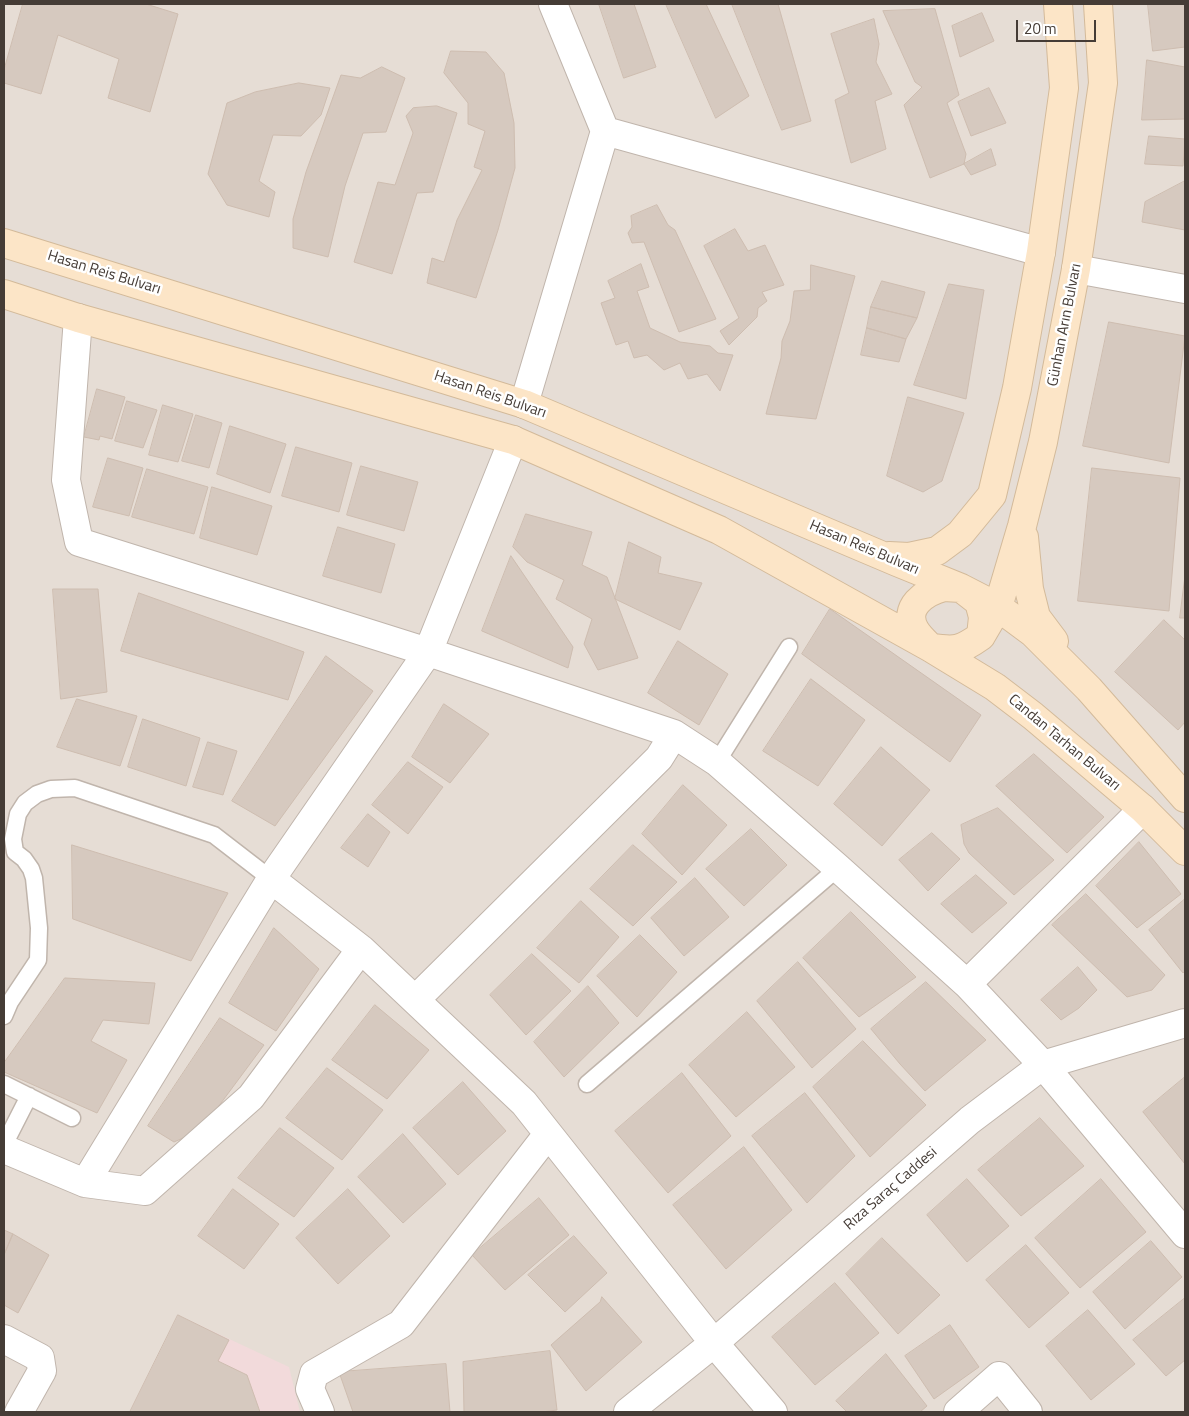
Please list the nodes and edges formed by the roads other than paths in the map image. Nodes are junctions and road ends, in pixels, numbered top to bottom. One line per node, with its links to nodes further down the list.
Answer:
1 (553, 4): 4 (street)
2 (1058, 4): 6 (main road)
3 (1098, 4): 7 (main road, Günhan Arın Bulvarı)
4 (605, 131): 6 (street); 11 (street)
5 (4, 243): 11 (main road, Hasan Reis Bulvarı)
6 (1041, 252): 13 (main road)
7 (1076, 269): 8 (street); 14 (main road, Günhan Arın Bulvarı)
8 (1185, 289)
9 (4, 294): 10 (main road)
10 (78, 318): 12 (main road); 23 (street)
11 (524, 404): 15 (main road, Hasan Reis Bulvarı)
12 (513, 440): 22 (main road); 23 (street)
13 (992, 495): 15 (main road); 16 (main road)
14 (1022, 526): 19 (main road, Günhan Arın Bulvarı); 24 (main road)
15 (879, 555): 16 (main road, Hasan Reis Bulvarı)
16 (936, 578): 17 (main road, Hasan Reis Bulvarı); 18 (main road)
17 (961, 588): 18 (main road); 19 (main road); 20 (main road)
18 (916, 601): 22 (main road)
19 (998, 607): 20 (main road, Günhan Arın Bulvarı); 24 (main road)
20 (981, 636): 22 (main road)
21 (789, 647): 26 (lane)
22 (931, 648): 28 (main road, Candan Tarhan Bulvarı)
23 (428, 652): 25 (street); 31 (street)
24 (1089, 689): 27 (main road)
25 (674, 734): 26 (street); 34 (street)
26 (717, 762): 30 (street)
27 (1185, 798)
28 (1143, 809): 29 (main road, Candan Tarhan Bulvarı); 33 (street)
29 (1185, 851)
30 (838, 868): 33 (street); 39 (lane)
31 (271, 879): 32 (street); 35 (lane); 44 (street)
32 (361, 948): 34 (street); 44 (street)
33 (967, 984): 37 (street)
34 (415, 1000): 42 (street)
35 (4, 1016)
36 (1185, 1023): 37 (street, Rıza Saraç Caddesi)
37 (1043, 1065): 45 (street); 47 (street, Rıza Saraç Caddesi)
38 (4, 1084): 40 (lane)
39 (588, 1084)
40 (29, 1096): 41 (lane); 43 (lane)
41 (72, 1118)
42 (548, 1134): 47 (street); 49 (street)
43 (4, 1147): 44 (street)
44 (85, 1183)
45 (1185, 1234)
46 (4, 1339): 48 (street)
47 (714, 1343): 50 (street, Rıza Saraç Caddesi); 51 (street)
48 (18, 1412)
49 (320, 1412)
50 (628, 1412)
51 (773, 1412)
52 (958, 1412): 53 (street)
53 (1028, 1412)

